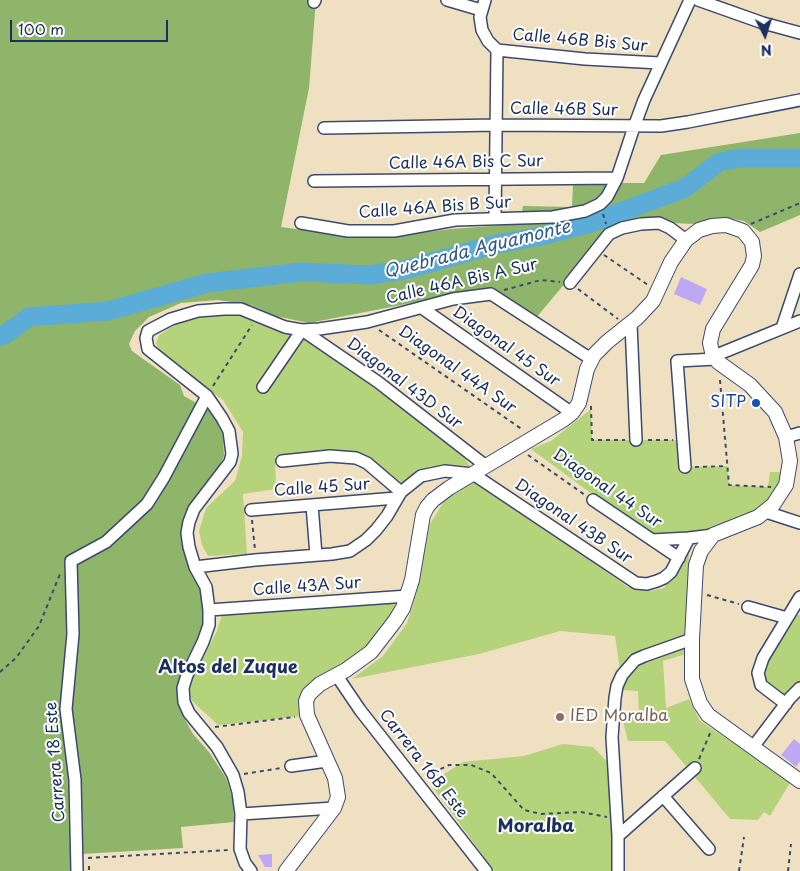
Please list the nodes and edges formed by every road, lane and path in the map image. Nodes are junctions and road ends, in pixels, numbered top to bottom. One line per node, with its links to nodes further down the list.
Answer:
1 (447, 0): 4 (street)
2 (690, 0): 7 (street)
3 (698, 0): 5 (street)
4 (483, 5): 6 (street)
5 (800, 33)
6 (497, 50): 7 (street, Calle 46B Bis Sur); 9 (street)
7 (660, 63): 10 (street)
8 (800, 100): 10 (street, Calle 46B Sur)
9 (496, 125): 10 (street, Calle 46B Sur); 11 (street, Calle 46B Sur); 12 (street)
10 (634, 127): 13 (street)
11 (324, 128)
12 (496, 178): 13 (street, Calle 46A Bis C Sur); 14 (street, Calle 46A Bis C Sur); 17 (street)
13 (618, 178): 16 (street)
14 (314, 180)
15 (800, 203): 20 (path)
16 (601, 209): 17 (street, Calle 46A Bis B Sur); 19 (path)
17 (495, 218): 18 (street, Calle 46A Bis B Sur)
18 (301, 223)
19 (606, 224)
20 (740, 229): 21 (street); 35 (street)
21 (686, 240): 22 (street); 25 (street)
22 (596, 250): 24 (street); 25 (path)
23 (800, 274): 32 (street)
24 (570, 283): 26 (path, Calle 46A Bis A Sur); 30 (path)
25 (658, 292): 30 (street)
26 (491, 294): 27 (street, Calle 46A Bis A Sur); 34 (street)
27 (422, 308): 29 (street, Calle 46A Bis A Sur); 38 (street, Diagonal 45 Sur)
28 (257, 316): 33 (street, Calle 46A Bis A Sur); 37 (path); 37 (street, Calle 46A Bis A Sur)
29 (367, 322): 33 (street, Calle 46A Bis A Sur); 41 (path, Diagonal 44A Sur)
30 (629, 325): 34 (street); 42 (street)
31 (798, 325): 32 (street)
32 (782, 328): 35 (street)
33 (302, 330): 36 (street); 45 (street, Diagonal 43D Sur)
34 (591, 359): 38 (street)
35 (716, 359): 40 (street); 46 (path); 47 (street)
36 (263, 387)
37 (207, 396): 62 (street); 63 (street)
38 (572, 413): 41 (street)
39 (800, 434): 40 (street)
40 (786, 437): 49 (street)
41 (534, 438): 43 (street)
42 (636, 440)
43 (518, 448): 45 (street); 51 (path, Diagonal 44 Sur)
44 (282, 461): 50 (street)
45 (486, 466): 48 (street)
46 (727, 466): 47 (path); 49 (path)
47 (685, 467)
48 (473, 474): 50 (street); 60 (street, Diagonal 43B Sur); 65 (street)
49 (784, 487): 54 (street)
50 (399, 495): 52 (street, Calle 45 Sur); 59 (street)
51 (593, 500): 58 (street, Diagonal 44 Sur)
52 (312, 505): 53 (street, Calle 45 Sur); 59 (street)
53 (251, 510): 61 (path)
54 (766, 512): 55 (street); 56 (street)
55 (800, 523)
56 (713, 535): 57 (street); 64 (street)
57 (689, 538): 58 (street); 60 (street, Diagonal 43B Sur)
58 (652, 540): 60 (street, Diagonal 44 Sur)
59 (316, 555): 61 (street)
60 (679, 558)
61 (255, 560): 63 (street)
62 (71, 561): 71 (path); 95 (street, Carrera 18 Este)
63 (195, 567): 68 (street)
64 (695, 591): 67 (path); 70 (street)
65 (408, 596): 68 (street, Calle 43A Sur); 72 (street)
66 (800, 597): 69 (street)
67 (748, 606): 69 (street)
68 (209, 610): 77 (street)
69 (787, 618): 74 (street)
70 (692, 639): 76 (street); 88 (street)
71 (0, 672)
72 (337, 676): 75 (street); 84 (street, Carrera 16B Este)
73 (800, 688): 74 (street)
74 (786, 704): 78 (street)
75 (307, 715): 77 (path); 79 (street)
76 (715, 722): 78 (street); 81 (path)
77 (203, 729): 83 (street)
78 (753, 747): 82 (street)
79 (327, 761): 80 (street); 86 (street)
80 (291, 766): 83 (path)
81 (695, 768): 85 (street)
82 (798, 775)
83 (233, 776): 87 (street)
84 (417, 781): 88 (path); 98 (street, Carrera 16B Este)
85 (663, 796): 89 (street); 92 (street)
86 (334, 808): 87 (street); 97 (street)
87 (241, 814): 93 (street)
88 (617, 818): 89 (street)
89 (618, 836): 99 (street)
90 (744, 837): 100 (path)
91 (791, 844): 101 (path)
92 (709, 848)
93 (240, 849): 94 (path); 96 (street)
94 (88, 858)
95 (77, 871)
96 (251, 871)
97 (286, 871)
98 (486, 871)
99 (618, 871)
100 (739, 871)
101 (788, 871)

